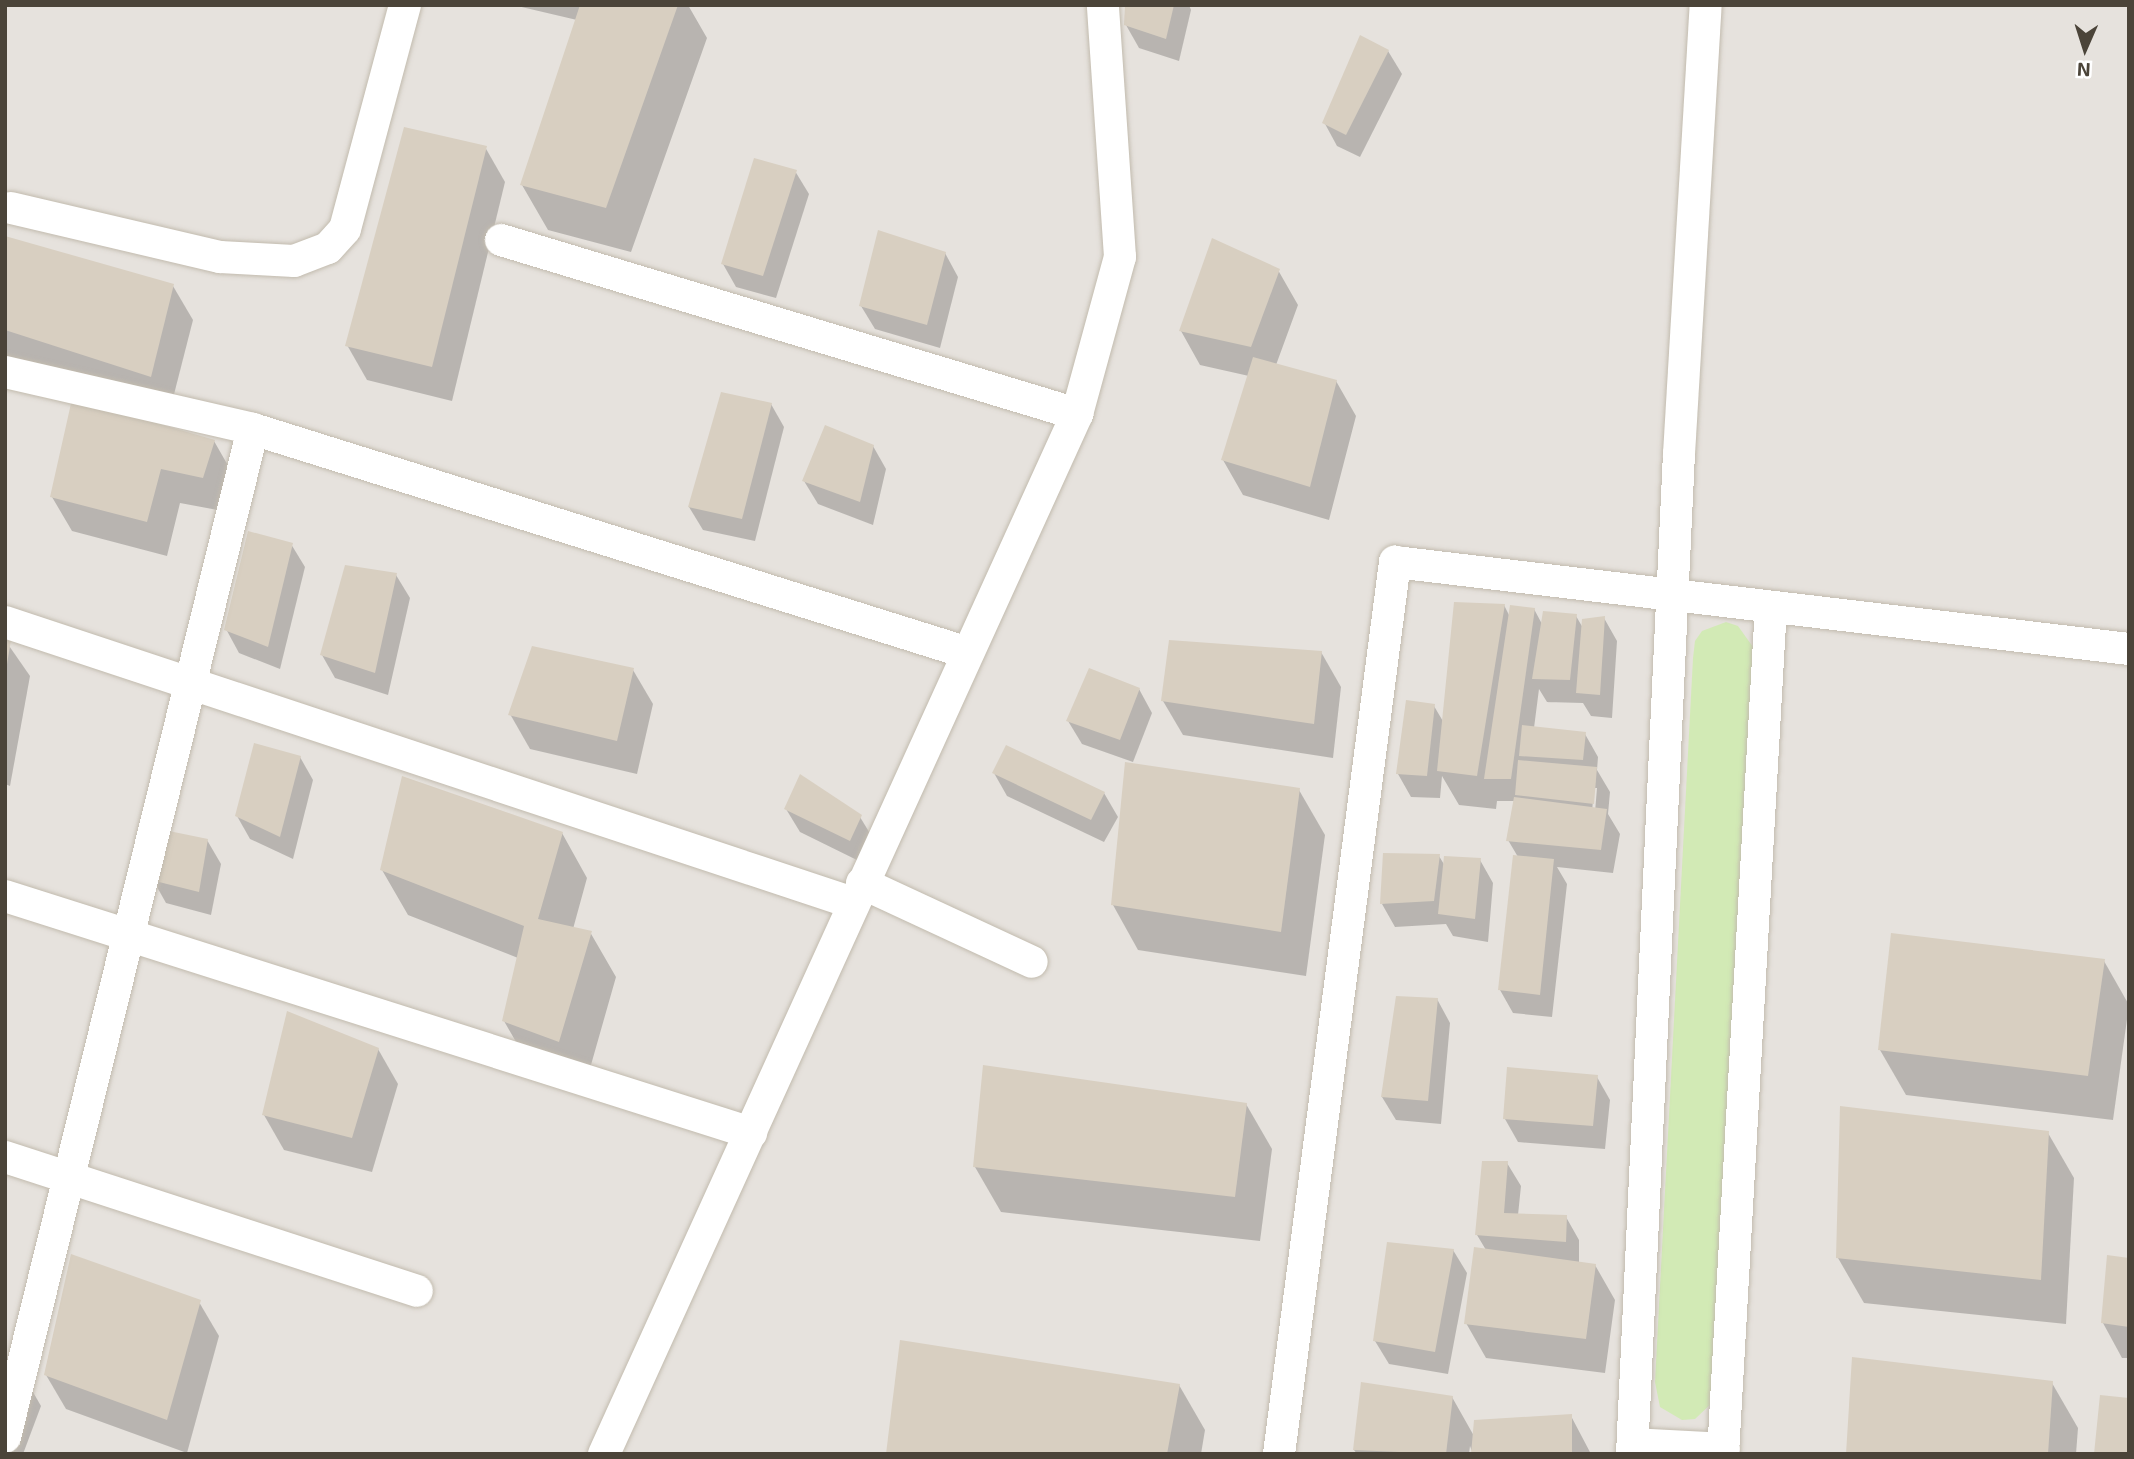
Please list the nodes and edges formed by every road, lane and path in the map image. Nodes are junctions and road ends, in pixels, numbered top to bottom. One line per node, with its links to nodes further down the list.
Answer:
1 (405, 5): 4 (street)
2 (1103, 5): 7 (street)
3 (1706, 5): 9 (street)
4 (12, 208)
5 (500, 240): 7 (street)
6 (5, 373): 8 (street)
7 (1077, 414): 13 (street)
8 (253, 429): 13 (street); 14 (street)
9 (1674, 594): 10 (street); 24 (street); 27 (street)
10 (1771, 607): 12 (street); 25 (street)
11 (5, 622): 14 (street)
12 (2129, 649)
13 (965, 652): 15 (street)
14 (190, 682): 15 (street); 17 (street)
15 (857, 893): 18 (street); 19 (street)
16 (5, 896): 17 (street)
17 (126, 936): 19 (street); 21 (street)
18 (1032, 962)
19 (751, 1133): 26 (street)
20 (5, 1157): 21 (street)
21 (70, 1175): 22 (street); 23 (street)
22 (416, 1291)
23 (5, 1437)
24 (1632, 1449): 25 (street)
25 (1724, 1451)
26 (604, 1454)
27 (1279, 1454)

